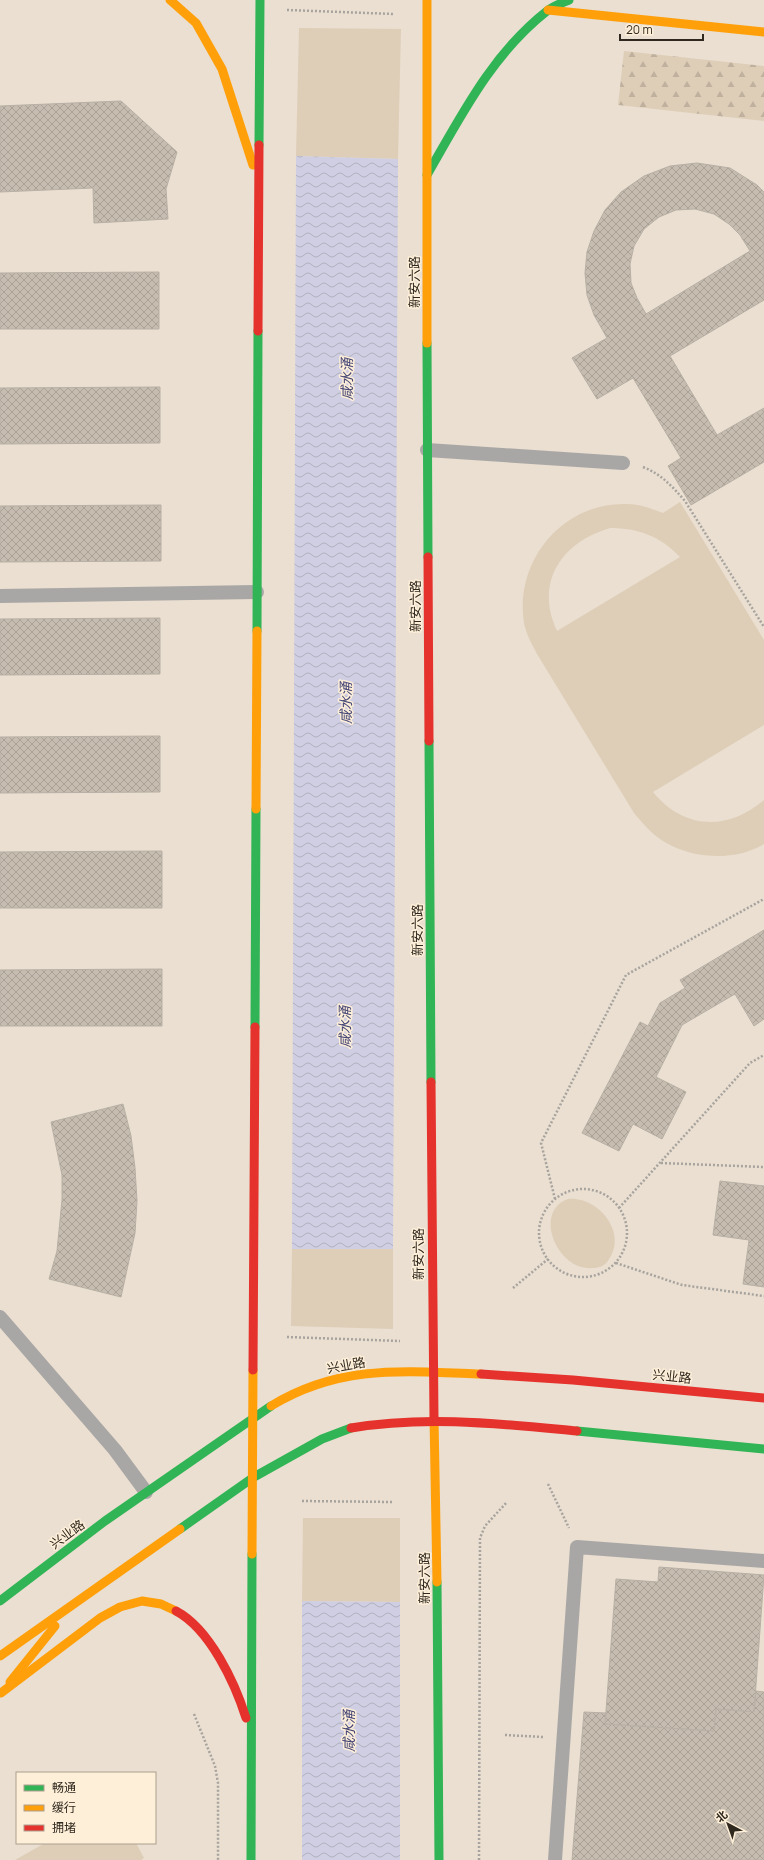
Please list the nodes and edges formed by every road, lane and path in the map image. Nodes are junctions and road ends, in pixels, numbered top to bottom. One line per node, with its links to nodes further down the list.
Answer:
1 (170, 0): 10 (main road)
2 (260, 0): 10 (main road)
3 (427, 0): 9 (main road, 新安六路)
4 (569, 0): 6 (main road)
5 (287, 10): 7 (path)
6 (548, 10): 8 (main road); 9 (main road)
7 (394, 14)
8 (764, 32)
9 (427, 176): 11 (main road, 新安六路)
10 (259, 183): 13 (main road)
11 (427, 450): 12 (lane); 29 (main road, 新安六路)
12 (623, 463): 15 (path)
13 (257, 592): 14 (lane); 31 (main road)
14 (0, 596)
15 (764, 627)
16 (764, 899): 20 (path)
17 (764, 1055): 18 (path)
18 (660, 1163): 19 (path); 21 (path)
19 (764, 1167)
20 (555, 1199): 21 (path); 22 (path)
21 (619, 1208): 23 (path)
22 (548, 1259): 23 (path); 24 (path)
23 (616, 1263): 25 (path)
24 (513, 1288)
25 (764, 1296)
26 (0, 1317): 36 (lane)
27 (287, 1337): 28 (path)
28 (400, 1341)
29 (433, 1372): 30 (main road, 兴业路); 31 (main road, 兴业路); 32 (main road, 新安六路)
30 (764, 1398)
31 (253, 1418): 34 (main road); 36 (main road, 兴业路)
32 (435, 1421): 33 (main road); 34 (main road); 54 (main road, 新安六路)
33 (764, 1449)
34 (254, 1477): 45 (main road); 51 (main road)
35 (548, 1484): 40 (path)
36 (146, 1492): 42 (main road, 兴业路)
37 (302, 1501): 38 (path)
38 (392, 1502)
39 (507, 1502): 55 (path)
40 (577, 1547): 41 (lane); 50 (lane)
41 (764, 1561)
42 (28, 1579): 43 (main road); 44 (main road, 兴业路)
43 (0, 1592)
44 (0, 1601)
45 (73, 1603): 46 (main road); 47 (main road)
46 (0, 1656)
47 (0, 1693): 51 (main road)
48 (194, 1714): 52 (path)
49 (505, 1735): 50 (path)
50 (564, 1738): 56 (lane)
51 (251, 1740): 53 (main road)
52 (218, 1860)
53 (250, 1860)
54 (439, 1860)
55 (479, 1860)
56 (555, 1860)

